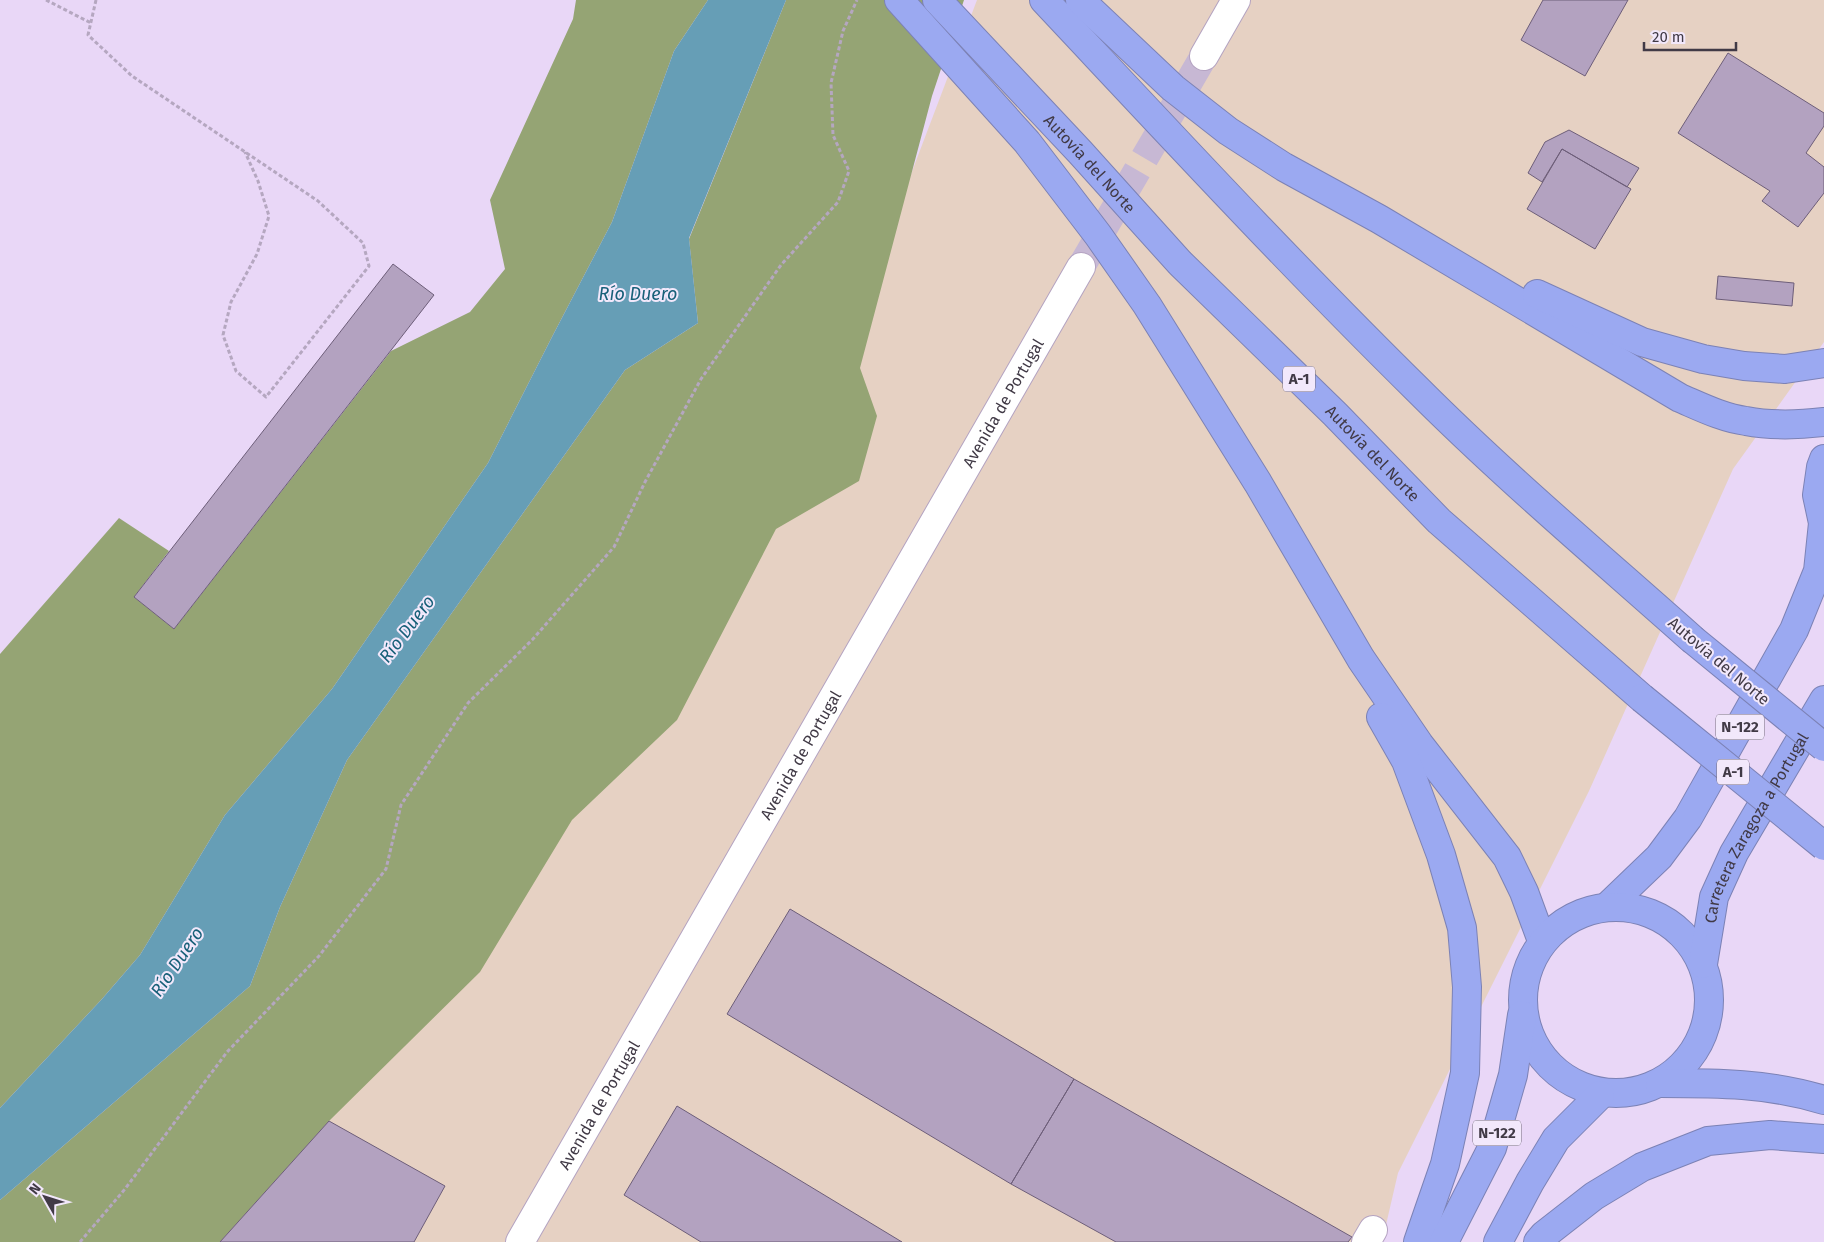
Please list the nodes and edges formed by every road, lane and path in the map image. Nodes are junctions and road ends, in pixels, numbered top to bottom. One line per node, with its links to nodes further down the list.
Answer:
1 (46, 0): 9 (path)
2 (96, 0): 9 (path)
3 (857, 0): 30 (path)
4 (899, 0): 18 (highway)
5 (937, 0): 21 (highway, Autovía del Norte / A-1, bridge)
6 (1044, 0): 20 (highway, Autovía del Norte, bridge)
7 (1080, 0): 12 (highway)
8 (1236, 0): 10 (street)
9 (91, 23): 11 (path)
10 (1204, 56)
11 (244, 152): 11 (path)
12 (1379, 219): 14 (highway); 15 (highway)
13 (1081, 267): 31 (street, Avenida de Portugal)
14 (1824, 362)
15 (1824, 422)
16 (1824, 459): 17 (highway, Carretera Zaragoza a Portugal / N-122)
17 (1824, 524): 22 (highway, Carretera Zaragoza a Portugal / N-122)
18 (1361, 659): 23 (highway); 32 (highway)
19 (1824, 700): 24 (highway, Carretera Zaragoza a Portugal / N-122)
20 (1824, 746)
21 (1824, 846)
22 (1609, 905): 23 (highway, Carretera Zaragoza a Portugal / N-122); 24 (highway, Carretera Zaragoza a Portugal / N-122)
23 (1542, 941): 25 (highway, Carretera Zaragoza a Portugal / N-122)
24 (1703, 964): 26 (highway, Carretera Zaragoza a Portugal / N-122)
25 (1522, 1014): 27 (highway, Carretera Zaragoza a Portugal / N-122); 33 (highway, Carretera Zaragoza a Portugal / N-122)
26 (1660, 1083): 27 (highway, Carretera Zaragoza a Portugal / N-122); 28 (highway)
27 (1600, 1095): 34 (highway)
28 (1824, 1100)
29 (1824, 1139): 35 (highway)
30 (80, 1242)
31 (520, 1242)
32 (1418, 1242)
33 (1444, 1242)
34 (1498, 1242)
35 (1538, 1242)

